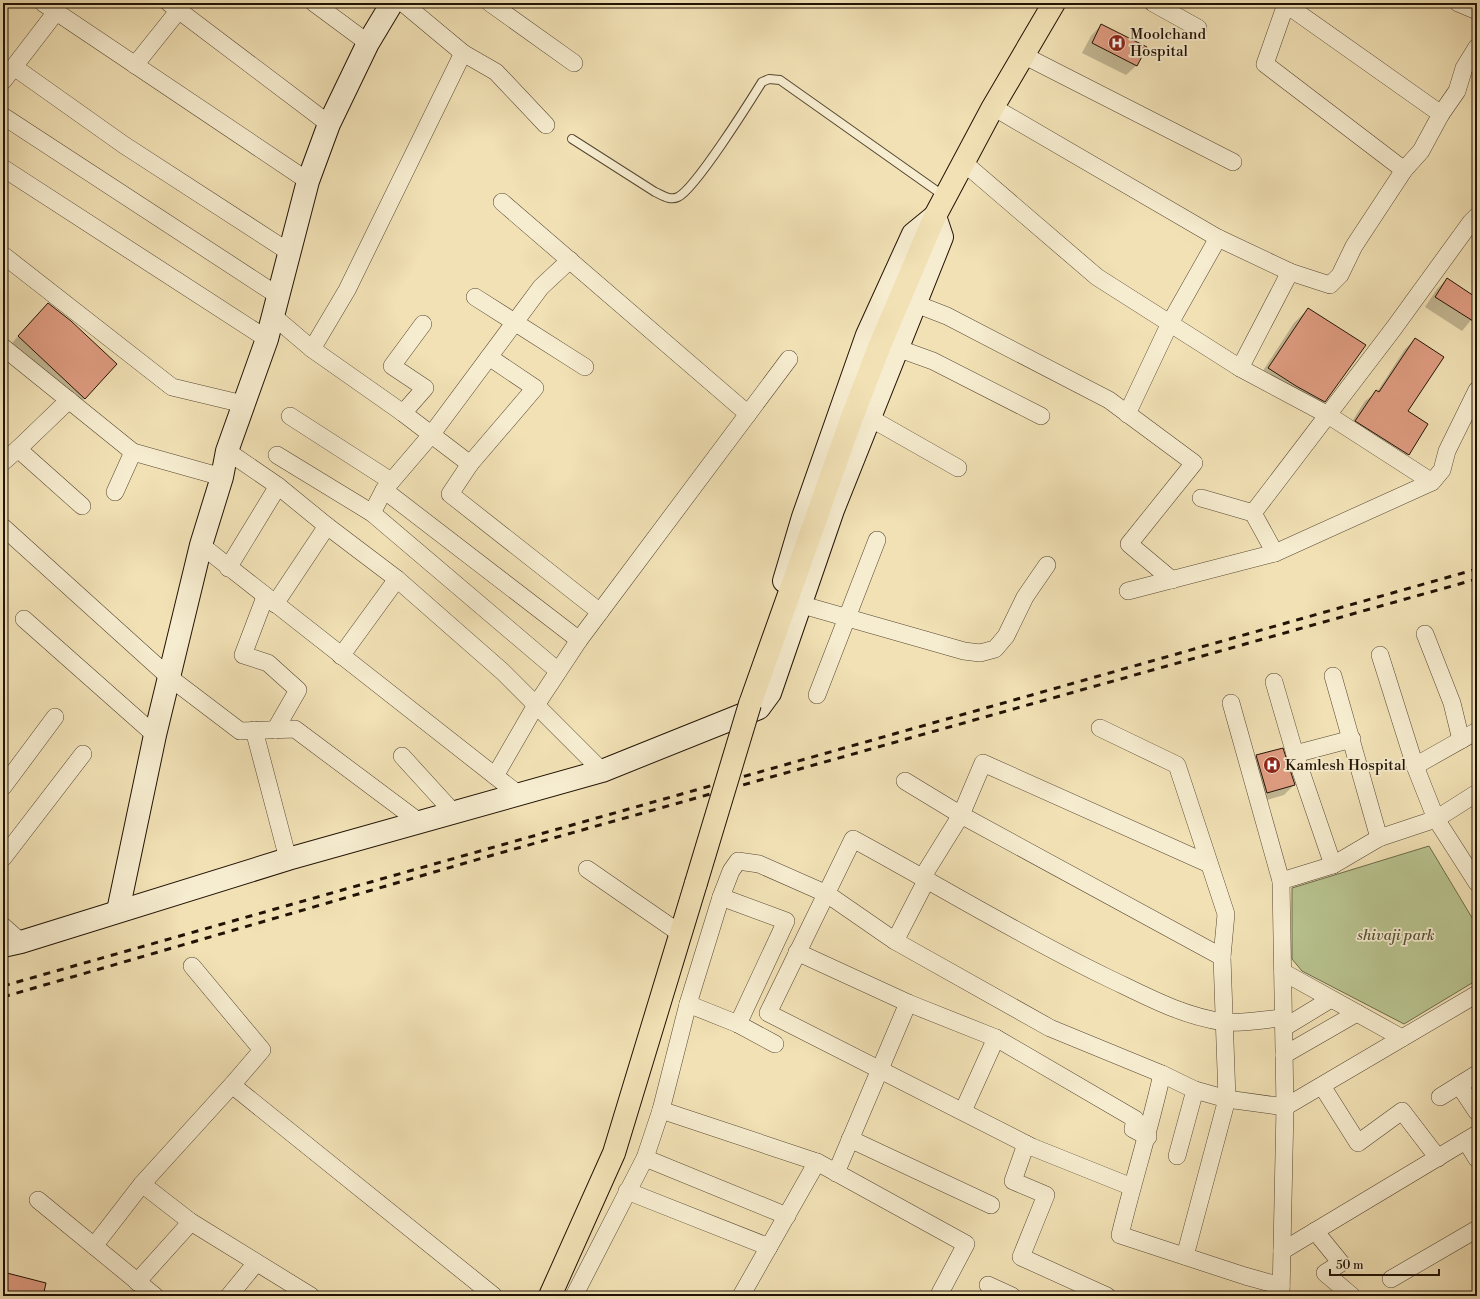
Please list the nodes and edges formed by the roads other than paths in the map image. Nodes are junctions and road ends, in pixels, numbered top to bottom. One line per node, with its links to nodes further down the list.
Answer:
1 (314, 3): 13 (street)
2 (392, 3): 13 (street)
3 (403, 3): 15 (street)
4 (490, 3): 17 (street)
5 (1054, 3): 16 (main road)
6 (1153, 3): 12 (street)
7 (1458, 3): 11 (street)
8 (1285, 4): 22 (street); 30 (street)
9 (174, 7): 18 (street); 24 (street)
10 (50, 8): 18 (street); 19 (street)
11 (1477, 10)
12 (1198, 28)
13 (368, 43): 24 (street)
14 (1477, 47): 22 (street)
15 (463, 53): 25 (street); 51 (street)
16 (1023, 54): 21 (main road); 28 (street)
17 (574, 63)
18 (135, 65): 31 (street)
19 (14, 67): 20 (street); 37 (street)
20 (3, 82)
21 (993, 106): 27 (main road); 36 (street)
22 (1441, 114): 30 (street)
23 (3, 116): 41 (street)
24 (329, 124): 31 (street)
25 (546, 125)
26 (572, 139): 32 (lane)
27 (963, 162): 32 (main road); 46 (street)
28 (1234, 162)
29 (3, 168): 48 (street)
30 (1404, 170): 40 (street)
31 (308, 181): 37 (street)
32 (945, 197): 34 (main road)
33 (502, 202): 39 (street)
34 (935, 216): 43 (street); 109 (main road)
35 (1477, 216): 62 (street)
36 (1218, 238): 40 (street); 46 (street)
37 (289, 252): 41 (street)
38 (3, 255): 58 (street)
39 (570, 260): 45 (street); 60 (street)
40 (1290, 272): 55 (street)
41 (277, 295): 44 (street)
42 (476, 297): 45 (street)
43 (916, 304): 50 (street); 61 (street)
44 (272, 315): 48 (street); 51 (street)
45 (515, 322): 52 (street); 54 (street)
46 (1170, 323): 55 (street); 61 (street)
47 (423, 324): 59 (street)
48 (267, 339): 58 (street)
49 (3, 347): 57 (street)
50 (897, 348): 64 (street); 65 (street)
51 (312, 349): 59 (street)
52 (489, 357): 66 (street); 72 (street)
53 (789, 359): 60 (street)
54 (585, 367)
55 (1240, 368): 62 (street)
56 (1477, 390): 75 (street)
57 (70, 400): 67 (street); 69 (street)
58 (243, 404): 68 (street)
59 (403, 413): 66 (street)
60 (748, 414): 95 (street)
61 (1127, 414): 91 (street)
62 (1328, 415): 75 (street); 82 (street)
63 (290, 416): 76 (street)
64 (1041, 416)
65 (870, 418): 73 (street); 94 (street)
66 (431, 436): 72 (street); 76 (street)
67 (18, 449): 71 (street); 80 (street)
68 (227, 451): 74 (street); 77 (street)
69 (133, 452): 74 (street); 78 (street)
70 (277, 455): 81 (street)
71 (3, 462)
72 (470, 464): 95 (street)
73 (958, 468)
74 (222, 477): 86 (street)
75 (1432, 482): 87 (street)
76 (387, 485): 81 (street); 99 (street)
77 (278, 486): 83 (street); 89 (street)
78 (115, 492)
79 (1201, 498): 82 (street)
80 (82, 506)
81 (372, 513): 102 (street)
82 (1253, 513): 87 (street)
83 (327, 526): 90 (street); 93 (street)
84 (3, 527): 104 (street)
85 (877, 540): 96 (street)
86 (201, 546): 89 (street); 104 (street)
87 (1275, 553): 91 (street)
88 (1047, 565): 96 (street)
89 (228, 568): 93 (street)
90 (397, 579): 101 (street); 108 (street)
91 (1172, 580): 92 (street)
92 (1128, 591)
93 (270, 601): 101 (street); 113 (street)
94 (799, 604): 96 (street); 109 (street)
95 (600, 612): 99 (street)
96 (846, 618): 106 (street)
97 (24, 619): 115 (street)
98 (1425, 634): 117 (street)
99 (579, 640): 102 (street)
100 (1380, 655): 121 (street)
101 (341, 656): 123 (street)
102 (558, 671): 108 (street)
103 (1333, 676): 116 (street)
104 (170, 677): 112 (street); 115 (street)
105 (1274, 682): 119 (street)
106 (817, 695)
107 (1231, 703): 140 (street)
108 (536, 705): 122 (street); 123 (street)
109 (747, 709): 122 (street); 146 (main road, bridge)
110 (55, 717): 125 (street)
111 (1100, 728): 136 (street)
112 (254, 730): 113 (street); 134 (street)
113 (275, 730): 131 (street)
114 (1477, 731): 117 (street)
115 (155, 735): 144 (street)
116 (1352, 739): 119 (street); 132 (street)
117 (1461, 740): 121 (street)
118 (83, 754): 133 (street)
119 (1295, 754): 137 (street)
120 (402, 756): 128 (street)
121 (1415, 766): 130 (street)
122 (602, 770): 127 (street)
123 (496, 776): 127 (street)
124 (905, 781): 129 (street)
125 (3, 787)
126 (1477, 793): 130 (street)
127 (518, 794): 128 (street)
128 (453, 812): 131 (street)
129 (961, 815): 136 (street); 139 (street); 150 (street)
130 (1436, 819): 132 (street); 135 (street)
131 (418, 821): 134 (street)
132 (1379, 838): 137 (street)
133 (3, 858)
134 (288, 859): 144 (street)
135 (1471, 860): 141 (street)
136 (1209, 864): 150 (street)
137 (1333, 865): 140 (street)
138 (587, 869): 146 (street)
139 (927, 879): 142 (street); 147 (street); 158 (street)
140 (1281, 880): 152 (street)
141 (1477, 883)
142 (827, 894): 143 (street); 147 (street); 149 (street)
143 (721, 897): 156 (street); 160 (street)
144 (118, 911): 148 (street)
145 (3, 926): 148 (street)
146 (681, 934): 210 (main road)
147 (895, 940): 166 (street)
148 (12, 944)
149 (797, 952): 155 (street); 165 (street)
150 (1222, 957): 158 (street)
151 (192, 966): 168 (street)
152 (1283, 972): 154 (street); 159 (street)
153 (1477, 994): 162 (street)
154 (1331, 999): 157 (street); 159 (street)
155 (908, 1003): 161 (street); 165 (street)
156 (688, 1004): 160 (street); 175 (street)
157 (1357, 1013): 162 (street); 164 (street)
158 (1225, 1022): 159 (street); 173 (street)
159 (1285, 1023): 164 (street)
160 (738, 1024): 163 (street)
161 (996, 1038): 176 (street); 178 (street)
162 (1402, 1038): 170 (street)
163 (775, 1044)
164 (1284, 1055): 174 (street)
165 (880, 1069): 176 (street); 180 (street)
166 (1162, 1074): 171 (street); 178 (street)
167 (1477, 1074): 169 (street)
168 (232, 1085): 188 (street); 209 (street)
169 (1459, 1085): 172 (street); 177 (street)
170 (1322, 1086): 174 (street); 184 (street)
171 (1195, 1090): 173 (street); 182 (street)
172 (1440, 1097)
173 (1227, 1099): 174 (street); 200 (street)
174 (1285, 1107): 199 (street)
175 (661, 1110): 183 (street); 186 (street)
176 (963, 1111): 181 (street)
177 (1477, 1112)
178 (1148, 1137): 189 (street)
179 (1471, 1138): 184 (street); 185 (street)
180 (850, 1139): 187 (street); 192 (street)
181 (1026, 1144): 189 (street); 215 (street)
182 (1177, 1156)
183 (645, 1158): 190 (street); 193 (street)
184 (1438, 1158): 196 (street)
185 (1477, 1160)
186 (817, 1162): 187 (street); 193 (street)
187 (836, 1173): 213 (street)
188 (142, 1184): 194 (street); 197 (street)
189 (1132, 1187): 200 (street)
190 (627, 1191): 198 (street); 211 (street)
191 (38, 1200): 197 (street)
192 (991, 1205)
193 (787, 1216): 198 (street)
194 (191, 1222): 201 (street); 203 (street)
195 (1477, 1229): 202 (street)
196 (1315, 1232): 199 (street); 216 (street)
197 (94, 1246): 203 (street)
198 (769, 1247): 212 (street)
199 (1282, 1251): 205 (street)
200 (1185, 1256): 205 (street)
201 (256, 1263): 207 (street); 208 (street)
202 (1391, 1279)
203 (137, 1282): 206 (street)
204 (988, 1285): 214 (street)
205 (1281, 1291)
206 (155, 1296)
207 (229, 1296)
208 (312, 1296)
209 (494, 1296)
210 (550, 1296)
211 (574, 1296)
212 (741, 1296)
213 (944, 1296)
214 (1012, 1296)
215 (1107, 1296)
216 (1352, 1296)

